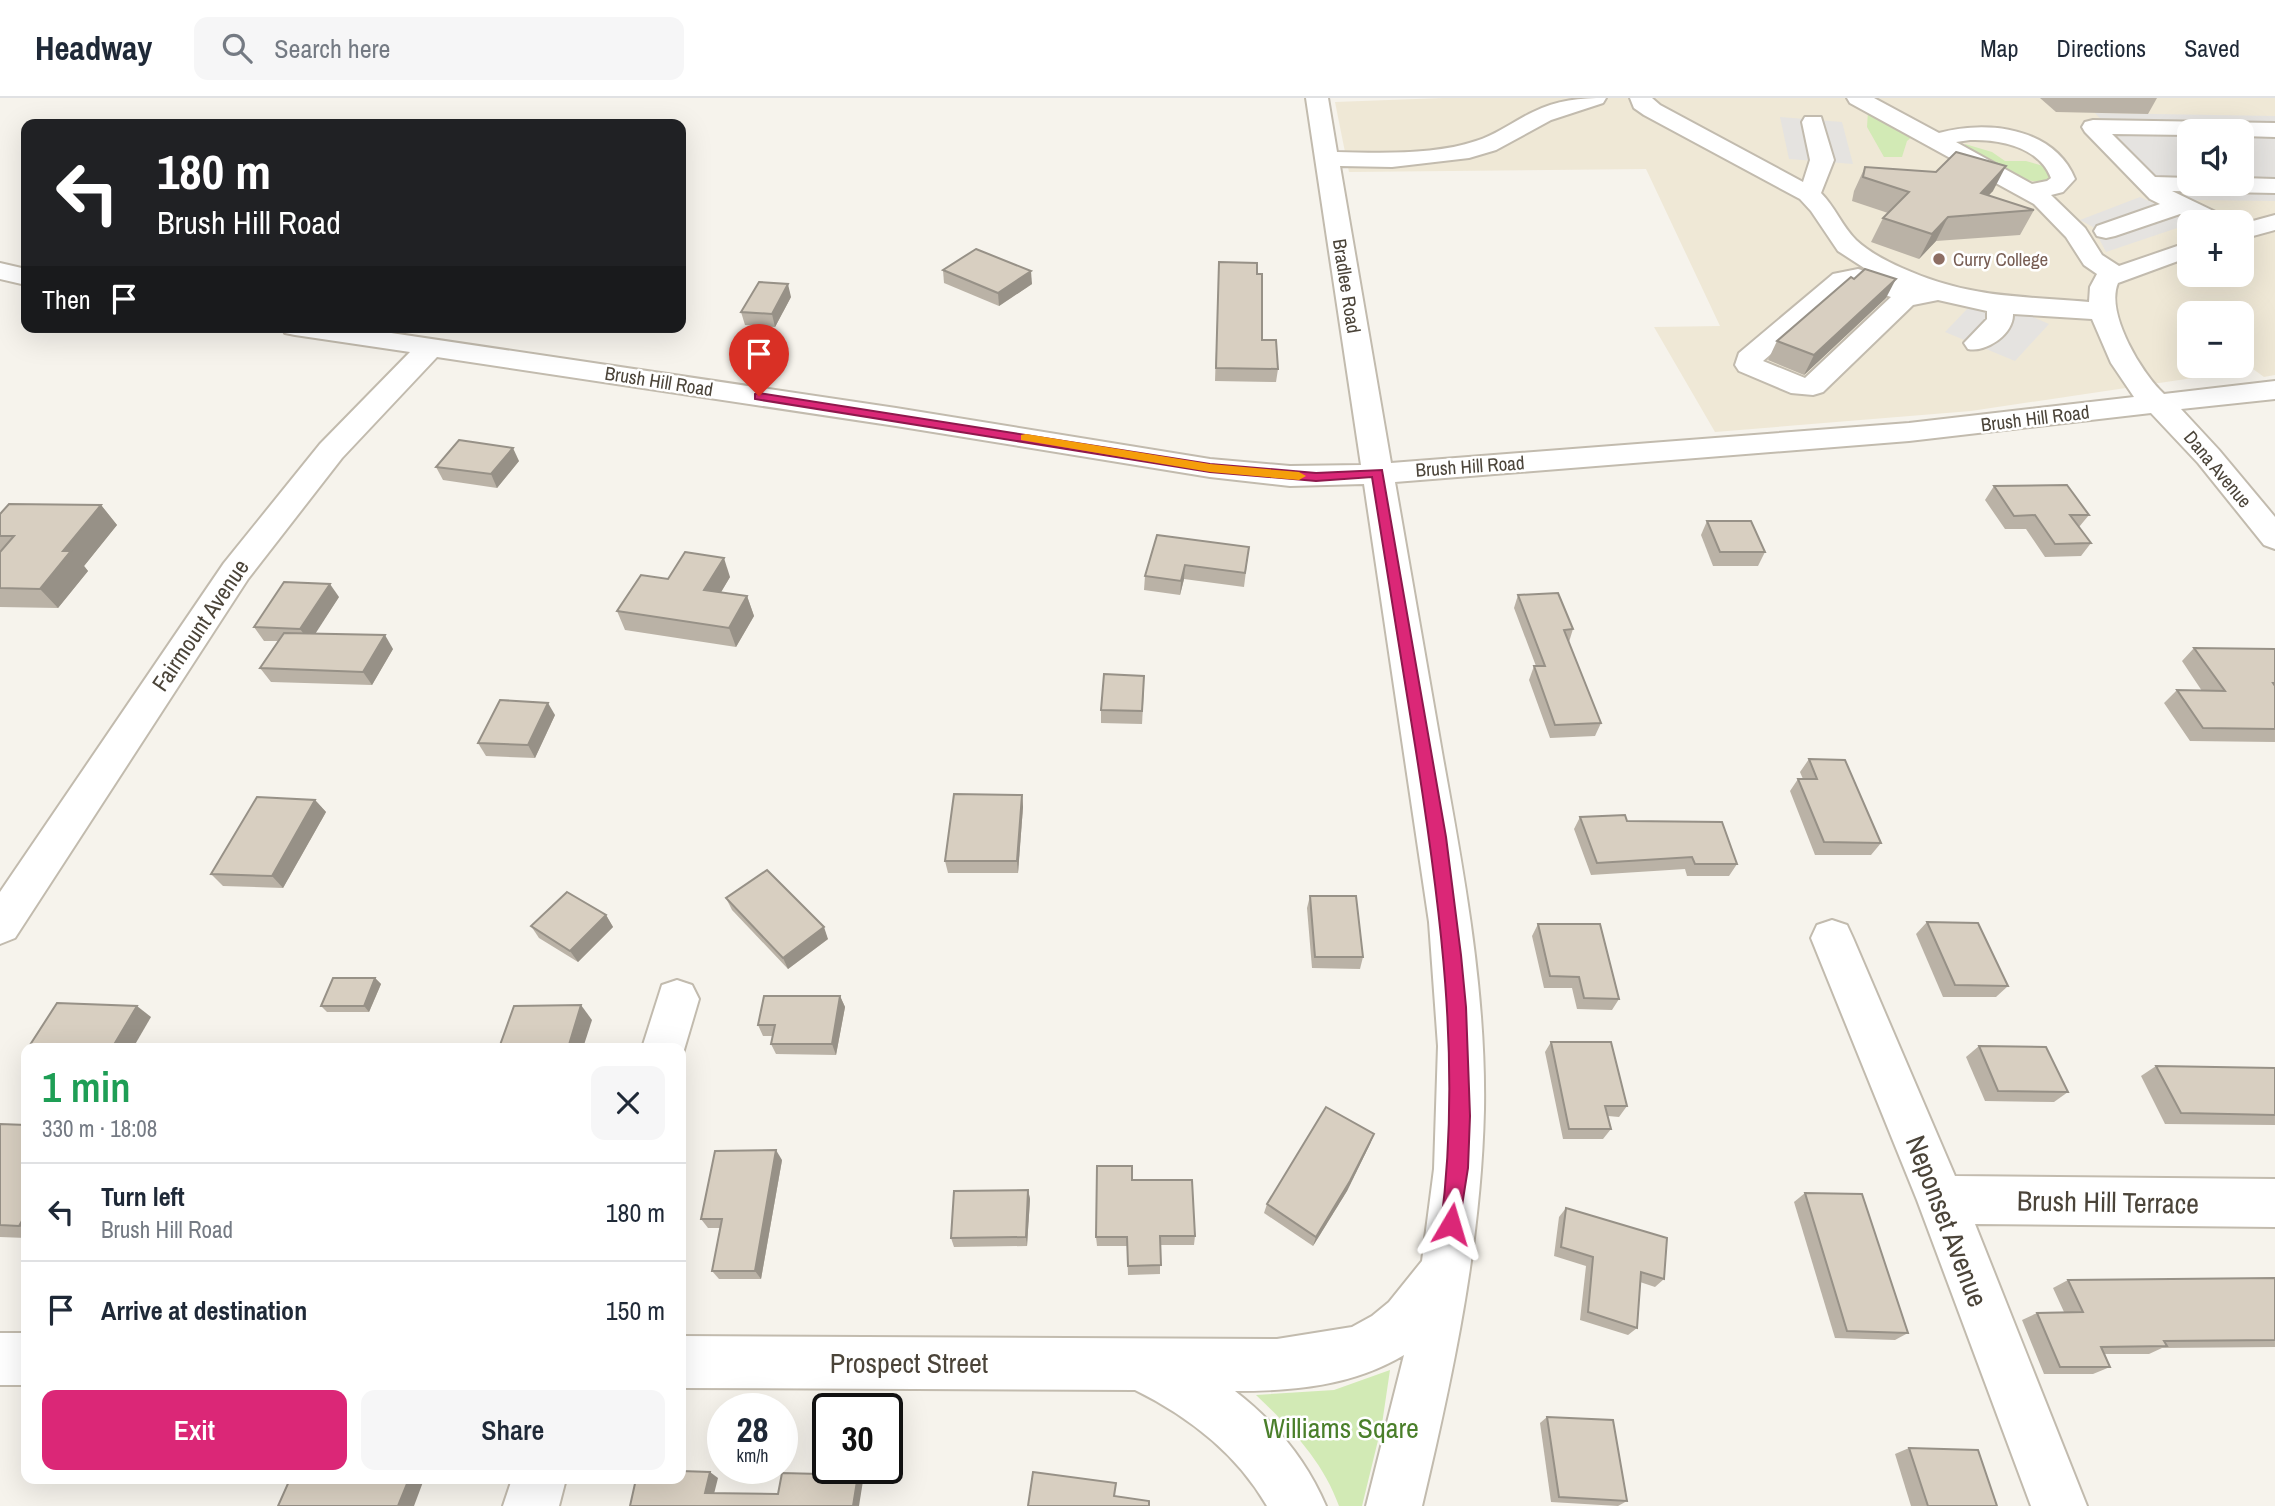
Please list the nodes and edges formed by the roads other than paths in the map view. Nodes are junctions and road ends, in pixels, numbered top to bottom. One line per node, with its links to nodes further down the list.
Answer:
1 (1317, 98): 9 (street, Bradlee Road)
2 (1595, 98): 9 (street)
3 (1620, 98): 5 (street)
4 (1858, 98): 8 (street)
5 (1643, 102): 13 (street)
6 (1813, 122): 13 (street)
7 (2275, 130): 10 (street)
8 (1937, 141): 12 (street); 12 (street)
9 (1327, 159): 31 (street, Bradlee Road)
10 (2147, 184): 11 (street); 14 (street)
11 (2275, 186)
12 (2031, 191): 21 (street)
13 (1808, 194): 23 (street)
14 (2181, 205): 15 (street); 18 (street)
15 (2192, 210)
16 (2275, 222): 17 (street)
17 (2254, 228)
18 (2106, 231)
19 (2177, 253): 21 (street)
20 (0, 271): 22 (street)
21 (2114, 274): 25 (street)
22 (21, 276)
23 (1926, 294): 23 (street); 24 (street)
24 (2000, 305): 25 (street); 27 (street)
25 (2104, 312): 30 (street, Dana Avenue)
26 (336, 333): 28 (street, Brush Hill Road)
27 (1978, 343)
28 (431, 347): 31 (street, Brush Hill Road); 33 (street, Fairmount Avenue)
29 (2275, 390): 30 (street, Brush Hill Road)
30 (2158, 403): 31 (street, Brush Hill Road); 32 (street, Dana Avenue)
31 (1378, 473): 39 (street, Bradlee Road)
32 (2275, 538)
33 (0, 926)
34 (1832, 938): 37 (street, Neponset Avenue)
35 (677, 999): 36 (street)
36 (665, 1043)
37 (1941, 1200): 38 (street, Brush Hill Terrace); 48 (street, Neponset Avenue)
38 (2275, 1203)
39 (1444, 1273): 43 (street, Prospect Street); 47 (street, Bradlee Road)
40 (0, 1359): 41 (street)
41 (21, 1359)
42 (686, 1362): 43 (street, Prospect Street)
43 (1136, 1364): 46 (street, Prospect Street)
44 (538, 1484): 45 (street)
45 (531, 1506)
46 (1298, 1506)
47 (1394, 1506)
48 (2059, 1506)

